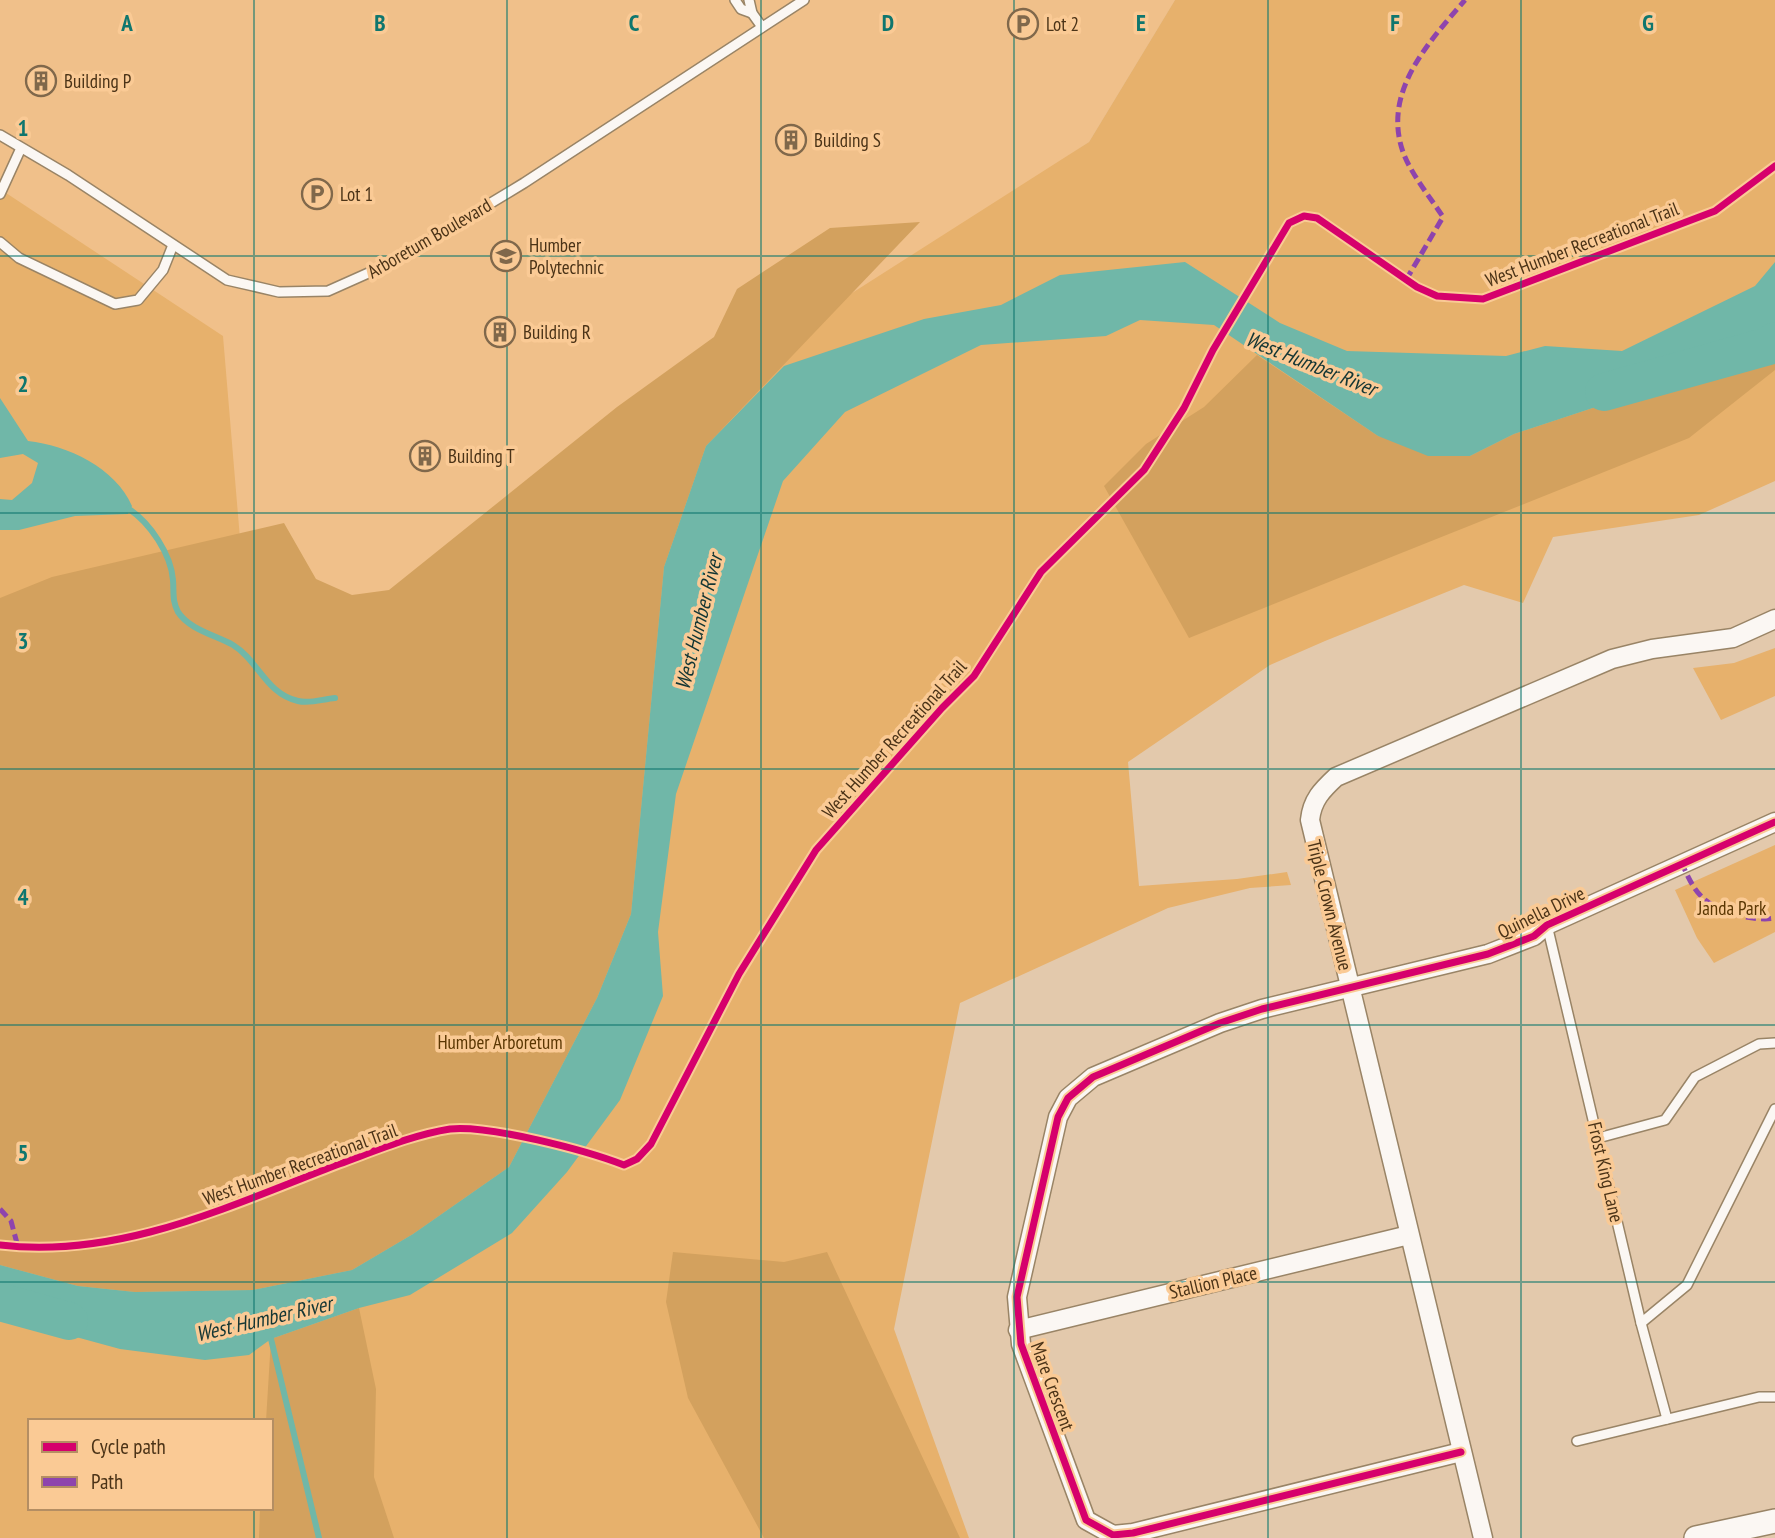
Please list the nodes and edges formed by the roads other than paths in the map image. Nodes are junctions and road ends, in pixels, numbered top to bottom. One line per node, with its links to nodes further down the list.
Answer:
1 (735, 0): 4 (lane)
2 (749, 0): 4 (lane)
3 (804, 0): 5 (lane, Arboretum Boulevard)
4 (752, 13): 5 (lane)
5 (762, 27): 10 (lane, Arboretum Boulevard)
6 (0, 135): 7 (lane, Arboretum Boulevard)
7 (22, 148): 8 (lane); 10 (lane, Arboretum Boulevard)
8 (0, 194)
9 (0, 242): 10 (lane)
10 (173, 245)
11 (1775, 619): 14 (street, Triple Crown Avenue)
12 (1775, 822): 13 (street, Quinella Drive)
13 (1546, 925): 14 (street, Quinella Drive); 17 (lane, Frost King Lane)
14 (1350, 987): 18 (street, Triple Crown Avenue); 20 (street, Mare Crescent)
15 (1775, 1043): 17 (lane)
16 (1775, 1109): 19 (lane)
17 (1598, 1138): 19 (lane, Frost King Lane)
18 (1409, 1235): 20 (street, Stallion Place); 24 (street, Triple Crown Avenue)
19 (1641, 1323): 22 (lane, Frost King Lane)
20 (1018, 1330): 24 (street, Mare Crescent)
21 (1775, 1397): 22 (lane)
22 (1667, 1419): 23 (lane)
23 (1577, 1441)
24 (1461, 1452): 26 (street, Triple Crown Avenue)
25 (1775, 1521): 27 (street)
26 (1483, 1538)
27 (1696, 1538)

